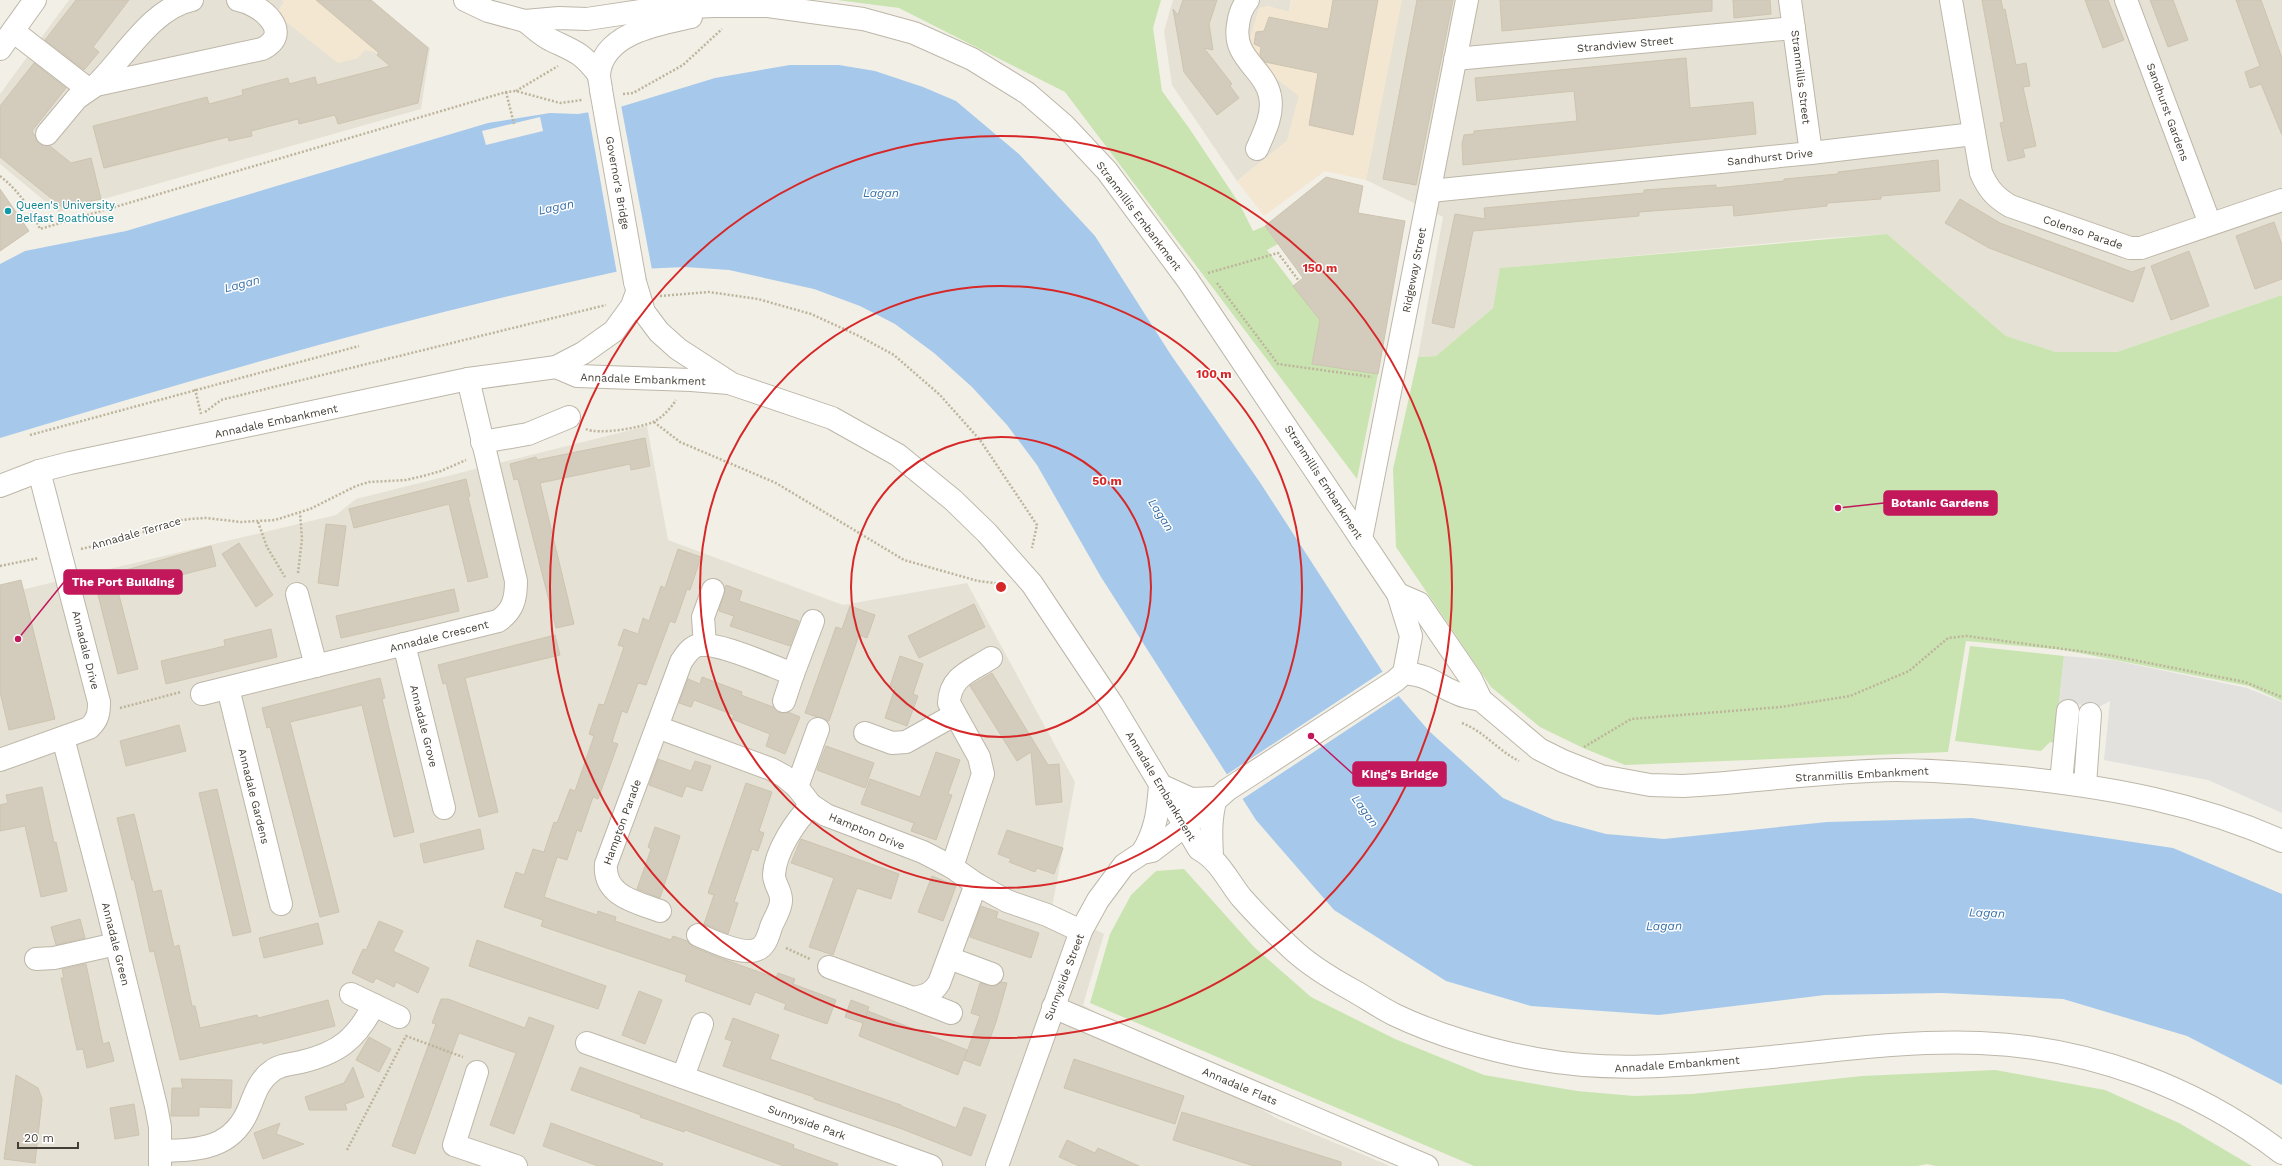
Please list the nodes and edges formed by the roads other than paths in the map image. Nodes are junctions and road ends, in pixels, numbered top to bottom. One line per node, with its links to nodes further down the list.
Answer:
1 (35, 0): 13 (street)
2 (192, 0): 16 (street)
3 (238, 0): 16 (street)
4 (465, 0): 11 (street, Stranmillis Embankment)
5 (1248, 0): 20 (street)
6 (1467, 0): 15 (street, Ridgeway Street)
7 (1790, 0): 12 (street, Stranmillis Street)
8 (1951, 0): 19 (street)
9 (2126, 0): 24 (street, Sandhurst Gardens)
10 (728, 17): 11 (street, Stranmillis Embankment); 17 (street, Stranmillis Embankment); 33 (street, Stranmillis Embankment)
11 (525, 21): 17 (street, Stranmillis Embankment)
12 (1794, 28): 15 (street, Strandview Street); 21 (street, Stranmillis Street)
13 (12, 31): 14 (street); 16 (street)
14 (0, 48)
15 (1456, 59): 22 (street, Ridgeway Street)
16 (92, 87): 18 (street)
17 (602, 90): 25 (street, Governor's Bridge, bridge)
18 (47, 134)
19 (1974, 134): 21 (street, Sandhurst Drive); 24 (street, Colenso Parade)
20 (1257, 149)
21 (1811, 153): 22 (street, Sandhurst Drive)
22 (1430, 191): 33 (street, Ridgeway Street)
23 (2282, 200): 24 (street, Colenso Parade)
24 (2210, 224)
25 (643, 290): 26 (street, Annadale Embankment); 28 (street, Annadale Embankment)
26 (556, 367): 27 (street, Annadale Embankment); 28 (street, Annadale Embankment)
27 (468, 379): 30 (street, Annadale Crescent); 31 (street, Annadale Embankment)
28 (732, 384): 57 (street, Annadale Embankment)
29 (569, 418): 30 (street)
30 (483, 447): 38 (street, Annadale Crescent)
31 (39, 471): 32 (street, Annadale Embankment); 54 (street, Annadale Drive)
32 (0, 486)
33 (1362, 539): 36 (street, Stranmillis Embankment)
34 (713, 590): 39 (street)
35 (297, 594): 41 (street)
36 (1398, 594): 43 (street, Stranmillis Embankment); 46 (street, Stranmillis Embankment)
37 (813, 621): 42 (street)
38 (404, 644): 41 (street, Annadale Crescent); 62 (street, Annadale Grove)
39 (705, 645): 42 (street); 51 (street, Hampton Parade)
40 (991, 658): 50 (street)
41 (316, 666): 44 (street, Annadale Crescent)
42 (793, 674): 47 (street)
43 (1400, 677): 46 (street, Stranmillis Embankment); 60 (street, Sunnyside Street)
44 (228, 688): 45 (street, Annadale Crescent); 69 (street, Annadale Gardens)
45 (202, 694)
46 (1480, 700): 56 (street, Stranmillis Embankment)
47 (784, 701)
48 (2068, 711): 56 (street)
49 (2090, 714): 58 (street)
50 (954, 715): 53 (street); 67 (street)
51 (657, 727): 59 (street, Hampton Drive); 70 (street, Hampton Parade)
52 (818, 729): 59 (street)
53 (865, 734)
54 (63, 738): 55 (street); 73 (street, Annadale Green)
55 (0, 760)
56 (2061, 782): 58 (street, Stranmillis Embankment)
57 (1160, 785): 60 (street); 63 (street, Annadale Embankment); 65 (street)
58 (2085, 785): 64 (street, Stranmillis Embankment)
59 (797, 787): 61 (street, Hampton Drive)
60 (1221, 794): 63 (street, Sunnyside Street); 66 (street)
61 (811, 805): 67 (street, Hampton Drive); 72 (street)
62 (444, 808)
63 (1184, 827): 65 (street, Sunnyside Street); 66 (street, Annadale Embankment)
64 (2282, 841)
65 (1142, 852): 71 (street, Sunnyside Street)
66 (1212, 856): 88 (street, Annadale Embankment)
67 (952, 867): 68 (street, Hampton Drive)
68 (976, 884): 71 (street, Hampton Drive); 74 (street)
69 (281, 904)
70 (660, 911)
71 (1081, 931): 81 (street, Sunnyside Street)
72 (698, 935)
73 (116, 944): 75 (street); 89 (street, Annadale Green)
74 (948, 958): 77 (street); 79 (street)
75 (36, 959)
76 (829, 967): 79 (street)
77 (992, 974)
78 (351, 994): 80 (street)
79 (913, 998): 82 (street)
80 (374, 1005): 83 (street); 89 (street)
81 (1053, 1007): 92 (street, Sunnyside Street); 93 (street, Annadale Flats)
82 (951, 1013)
83 (399, 1017)
84 (702, 1024): 87 (street)
85 (587, 1043): 87 (street, Sunnyside Park)
86 (477, 1072): 90 (street)
87 (683, 1077): 91 (street, Sunnyside Park)
88 (2282, 1153)
89 (160, 1159)
90 (516, 1166)
91 (931, 1166)
92 (997, 1166)
93 (1427, 1166)

